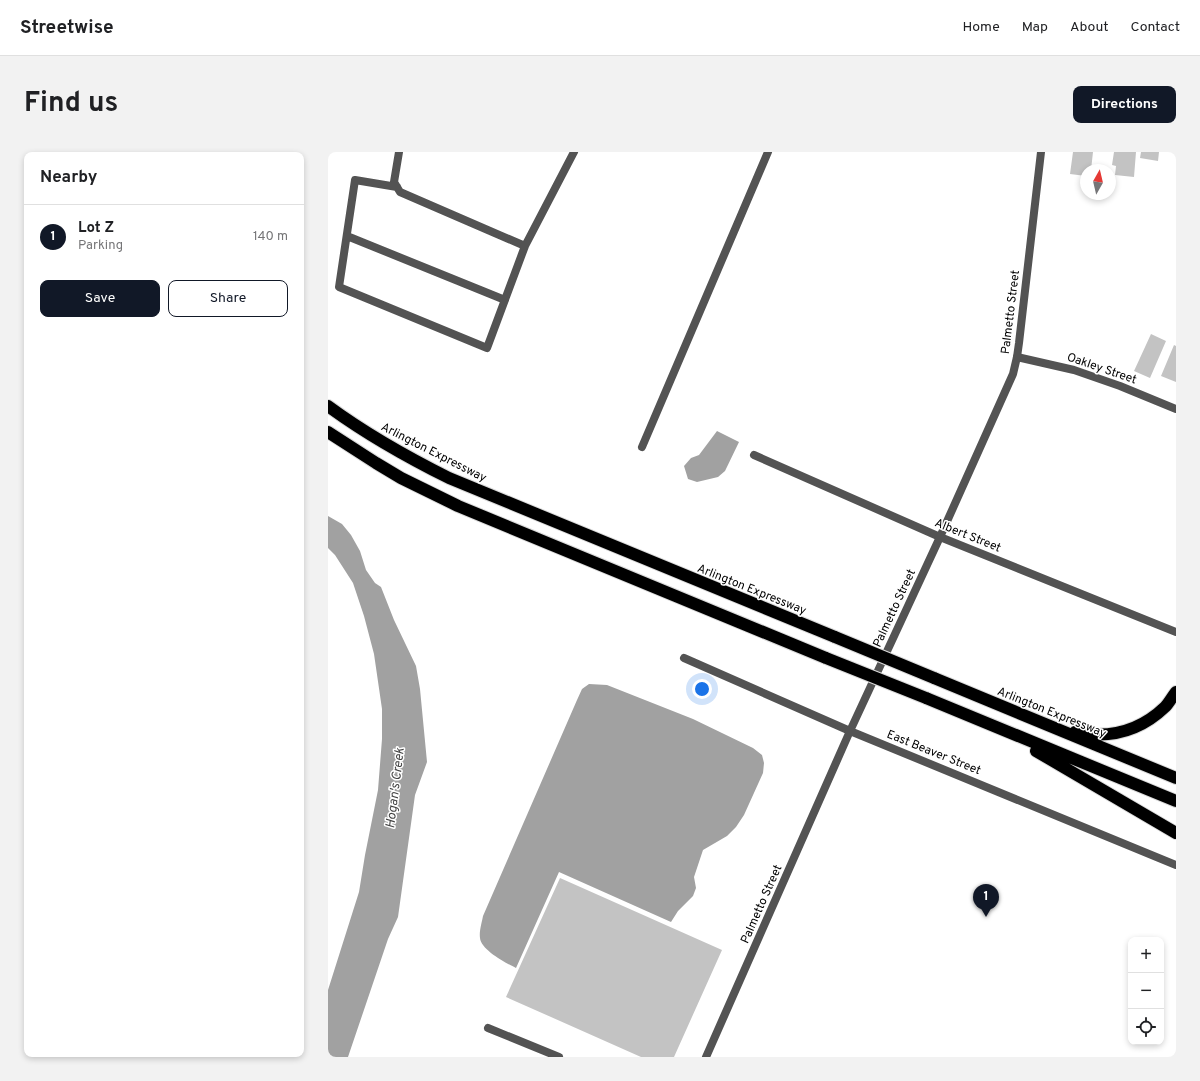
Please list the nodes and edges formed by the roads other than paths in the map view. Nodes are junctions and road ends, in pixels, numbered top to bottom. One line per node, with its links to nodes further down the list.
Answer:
1 (399, 152): 5 (street)
2 (574, 152): 7 (street)
3 (768, 152): 13 (street)
4 (1041, 152): 9 (street, Palmetto Street)
5 (397, 186): 6 (street); 7 (street)
6 (347, 236): 8 (street); 8 (street)
7 (525, 246): 8 (street)
8 (505, 300)
9 (1017, 357): 11 (street, Oakley Street); 15 (street, Palmetto Street)
10 (328, 406): 20 (highway, Arlington Expressway, bridge)
11 (1176, 409)
12 (328, 432): 19 (highway, bridge)
13 (642, 447)
14 (754, 455): 15 (street, Albert Street)
15 (940, 538): 16 (street, Albert Street); 21 (street, Palmetto Street)
16 (1176, 632)
17 (684, 658): 21 (street, East Beaver Street)
18 (1176, 692): 20 (highway)
19 (989, 725): 23 (highway); 24 (highway)
20 (1054, 728): 22 (highway, Arlington Expressway)
21 (850, 731): 25 (street, East Beaver Street); 28 (street, Palmetto Street)
22 (1176, 778)
23 (1176, 801)
24 (1176, 833)
25 (1176, 865)
26 (488, 1028): 27 (street)
27 (559, 1057)
28 (706, 1057)

